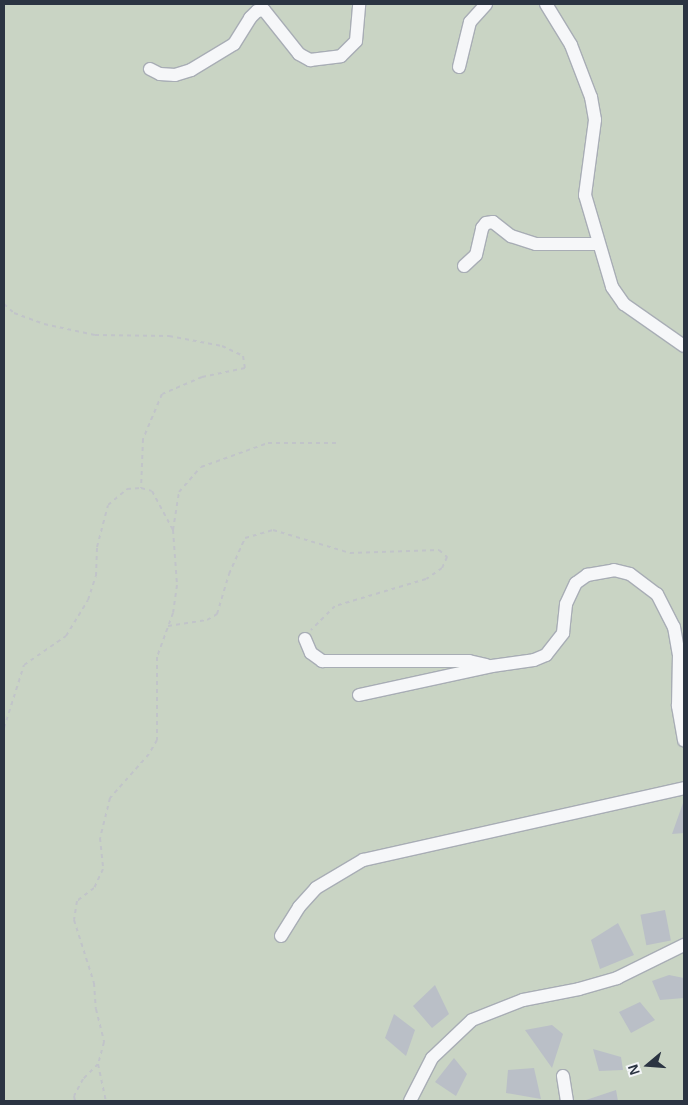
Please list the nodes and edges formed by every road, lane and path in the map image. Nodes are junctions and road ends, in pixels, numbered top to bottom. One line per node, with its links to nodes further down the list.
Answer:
1 (359, 4): 5 (street)
2 (486, 4): 4 (street)
3 (546, 4): 6 (street)
4 (459, 67)
5 (150, 69)
6 (597, 244): 7 (street); 9 (street)
7 (464, 266)
8 (4, 304): 11 (path)
9 (684, 346)
10 (338, 443): 12 (path)
11 (141, 488): 12 (path); 17 (path)
12 (173, 530): 13 (path)
13 (168, 626): 14 (path); 22 (path)
14 (306, 639): 15 (street)
15 (492, 666): 16 (street); 18 (street)
16 (359, 695)
17 (4, 728)
18 (684, 740)
19 (684, 788): 20 (street)
20 (281, 936)
21 (684, 945): 26 (street)
22 (98, 1064): 24 (path); 25 (path)
23 (563, 1076): 27 (street)
24 (75, 1101)
25 (106, 1101)
26 (410, 1101)
27 (567, 1101)

